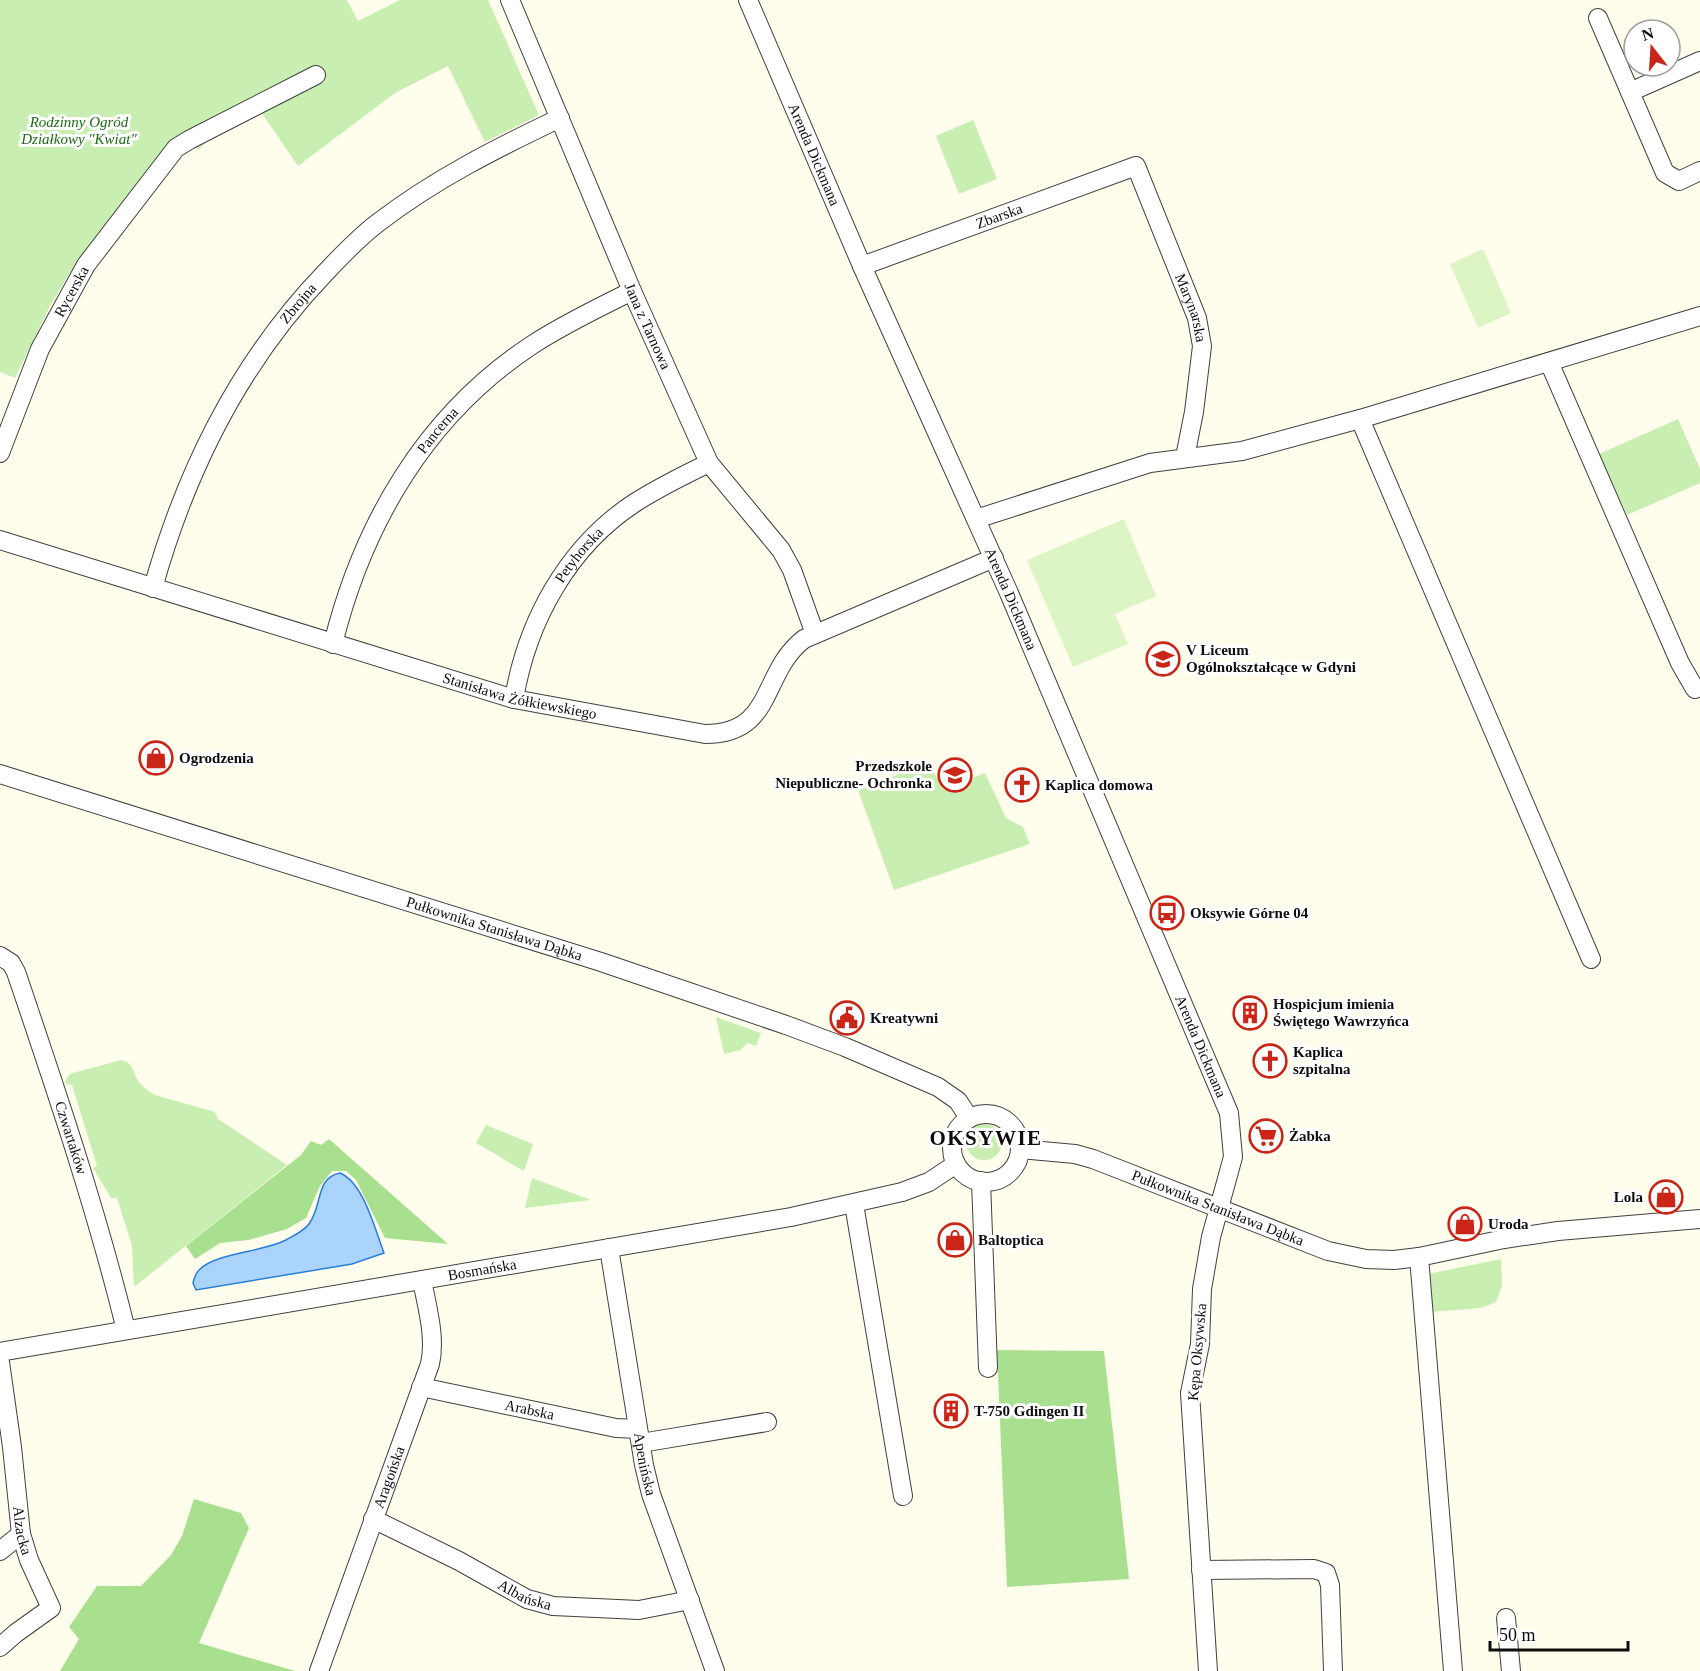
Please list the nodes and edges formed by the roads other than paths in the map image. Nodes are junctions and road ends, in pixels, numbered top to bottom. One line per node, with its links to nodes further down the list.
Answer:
1 (510, 0): 7 (street, Jana z Tarnowa)
2 (748, 0): 10 (street, Arenda Dickmana)
3 (1598, 18): 6 (street)
4 (1700, 60): 6 (street)
5 (316, 75): 15 (street, Rycerska)
6 (1630, 92): 9 (street)
7 (560, 118): 11 (street, Jana z Tarnowa); 21 (street, Zbrojna)
8 (1136, 166): 10 (street, Zbarska); 16 (street, Marynarska)
9 (1700, 171)
10 (862, 266): 18 (street, Arenda Dickmana)
11 (632, 291): 17 (street, Jana z Tarnowa); 23 (street, Pancerna)
12 (1699, 317): 13 (street)
13 (1549, 362): 14 (street); 24 (street)
14 (1360, 418): 16 (street); 28 (street)
15 (0, 453)
16 (1185, 458): 18 (street)
17 (710, 463): 22 (street, Jana z Tarnowa); 25 (street, Petyhorska)
18 (976, 519): 20 (street, Arenda Dickmana)
19 (0, 540): 21 (street, Stanisława Żółkiewskiego)
20 (994, 558): 22 (street, Stanisława Żółkiewskiego); 34 (street, Arenda Dickmana)
21 (153, 588): 23 (street, Stanisława Żółkiewskiego)
22 (815, 634): 25 (street, Stanisława Żółkiewskiego)
23 (333, 644): 25 (street, Stanisława Żółkiewskiego)
24 (1695, 689)
25 (514, 699)
26 (0, 774): 29 (street, Pułkownika Stanisława Dąbka)
27 (0, 956): 39 (street, Czwartaków)
28 (1591, 959)
29 (969, 1118): 30 (street); 31 (street)
30 (1020, 1149): 32 (street); 34 (street, Pułkownika Stanisława Dąbka)
31 (956, 1164): 32 (street); 33 (street, Bosmańska)
32 (981, 1181): 42 (street)
33 (854, 1204): 36 (street, Bosmańska); 47 (street)
34 (1218, 1207): 37 (street, Pułkownika Stanisława Dąbka); 51 (street, Kępa Oksywska)
35 (1700, 1219): 37 (street, Pułkownika Stanisława Dąbka)
36 (609, 1248): 38 (street, Bosmańska); 45 (street, Apenińska)
37 (1419, 1257): 59 (street)
38 (422, 1280): 39 (street, Bosmańska); 43 (street, Aragońska)
39 (126, 1330): 40 (street, Bosmańska)
40 (0, 1352)
41 (0, 1362): 46 (street, Alzacka)
42 (988, 1368)
43 (421, 1387): 45 (street, Arabska); 48 (street, Aragońska)
44 (768, 1422): 45 (street, Arabska)
45 (640, 1436): 52 (street, Apenińska)
46 (6, 1448): 49 (street, Alzacka)
47 (903, 1496)
48 (373, 1519): 52 (street, Albańska); 55 (street, Aragońska)
49 (21, 1534): 50 (street); 54 (street, Alzacka)
50 (0, 1551)
51 (1201, 1570): 57 (street, Kępa Oksywska); 58 (street)
52 (690, 1600): 56 (street, Apenińska)
53 (1506, 1618): 60 (street)
54 (0, 1647)
55 (319, 1671)
56 (715, 1671)
57 (1208, 1671)
58 (1333, 1671)
59 (1453, 1671)
60 (1511, 1671)

